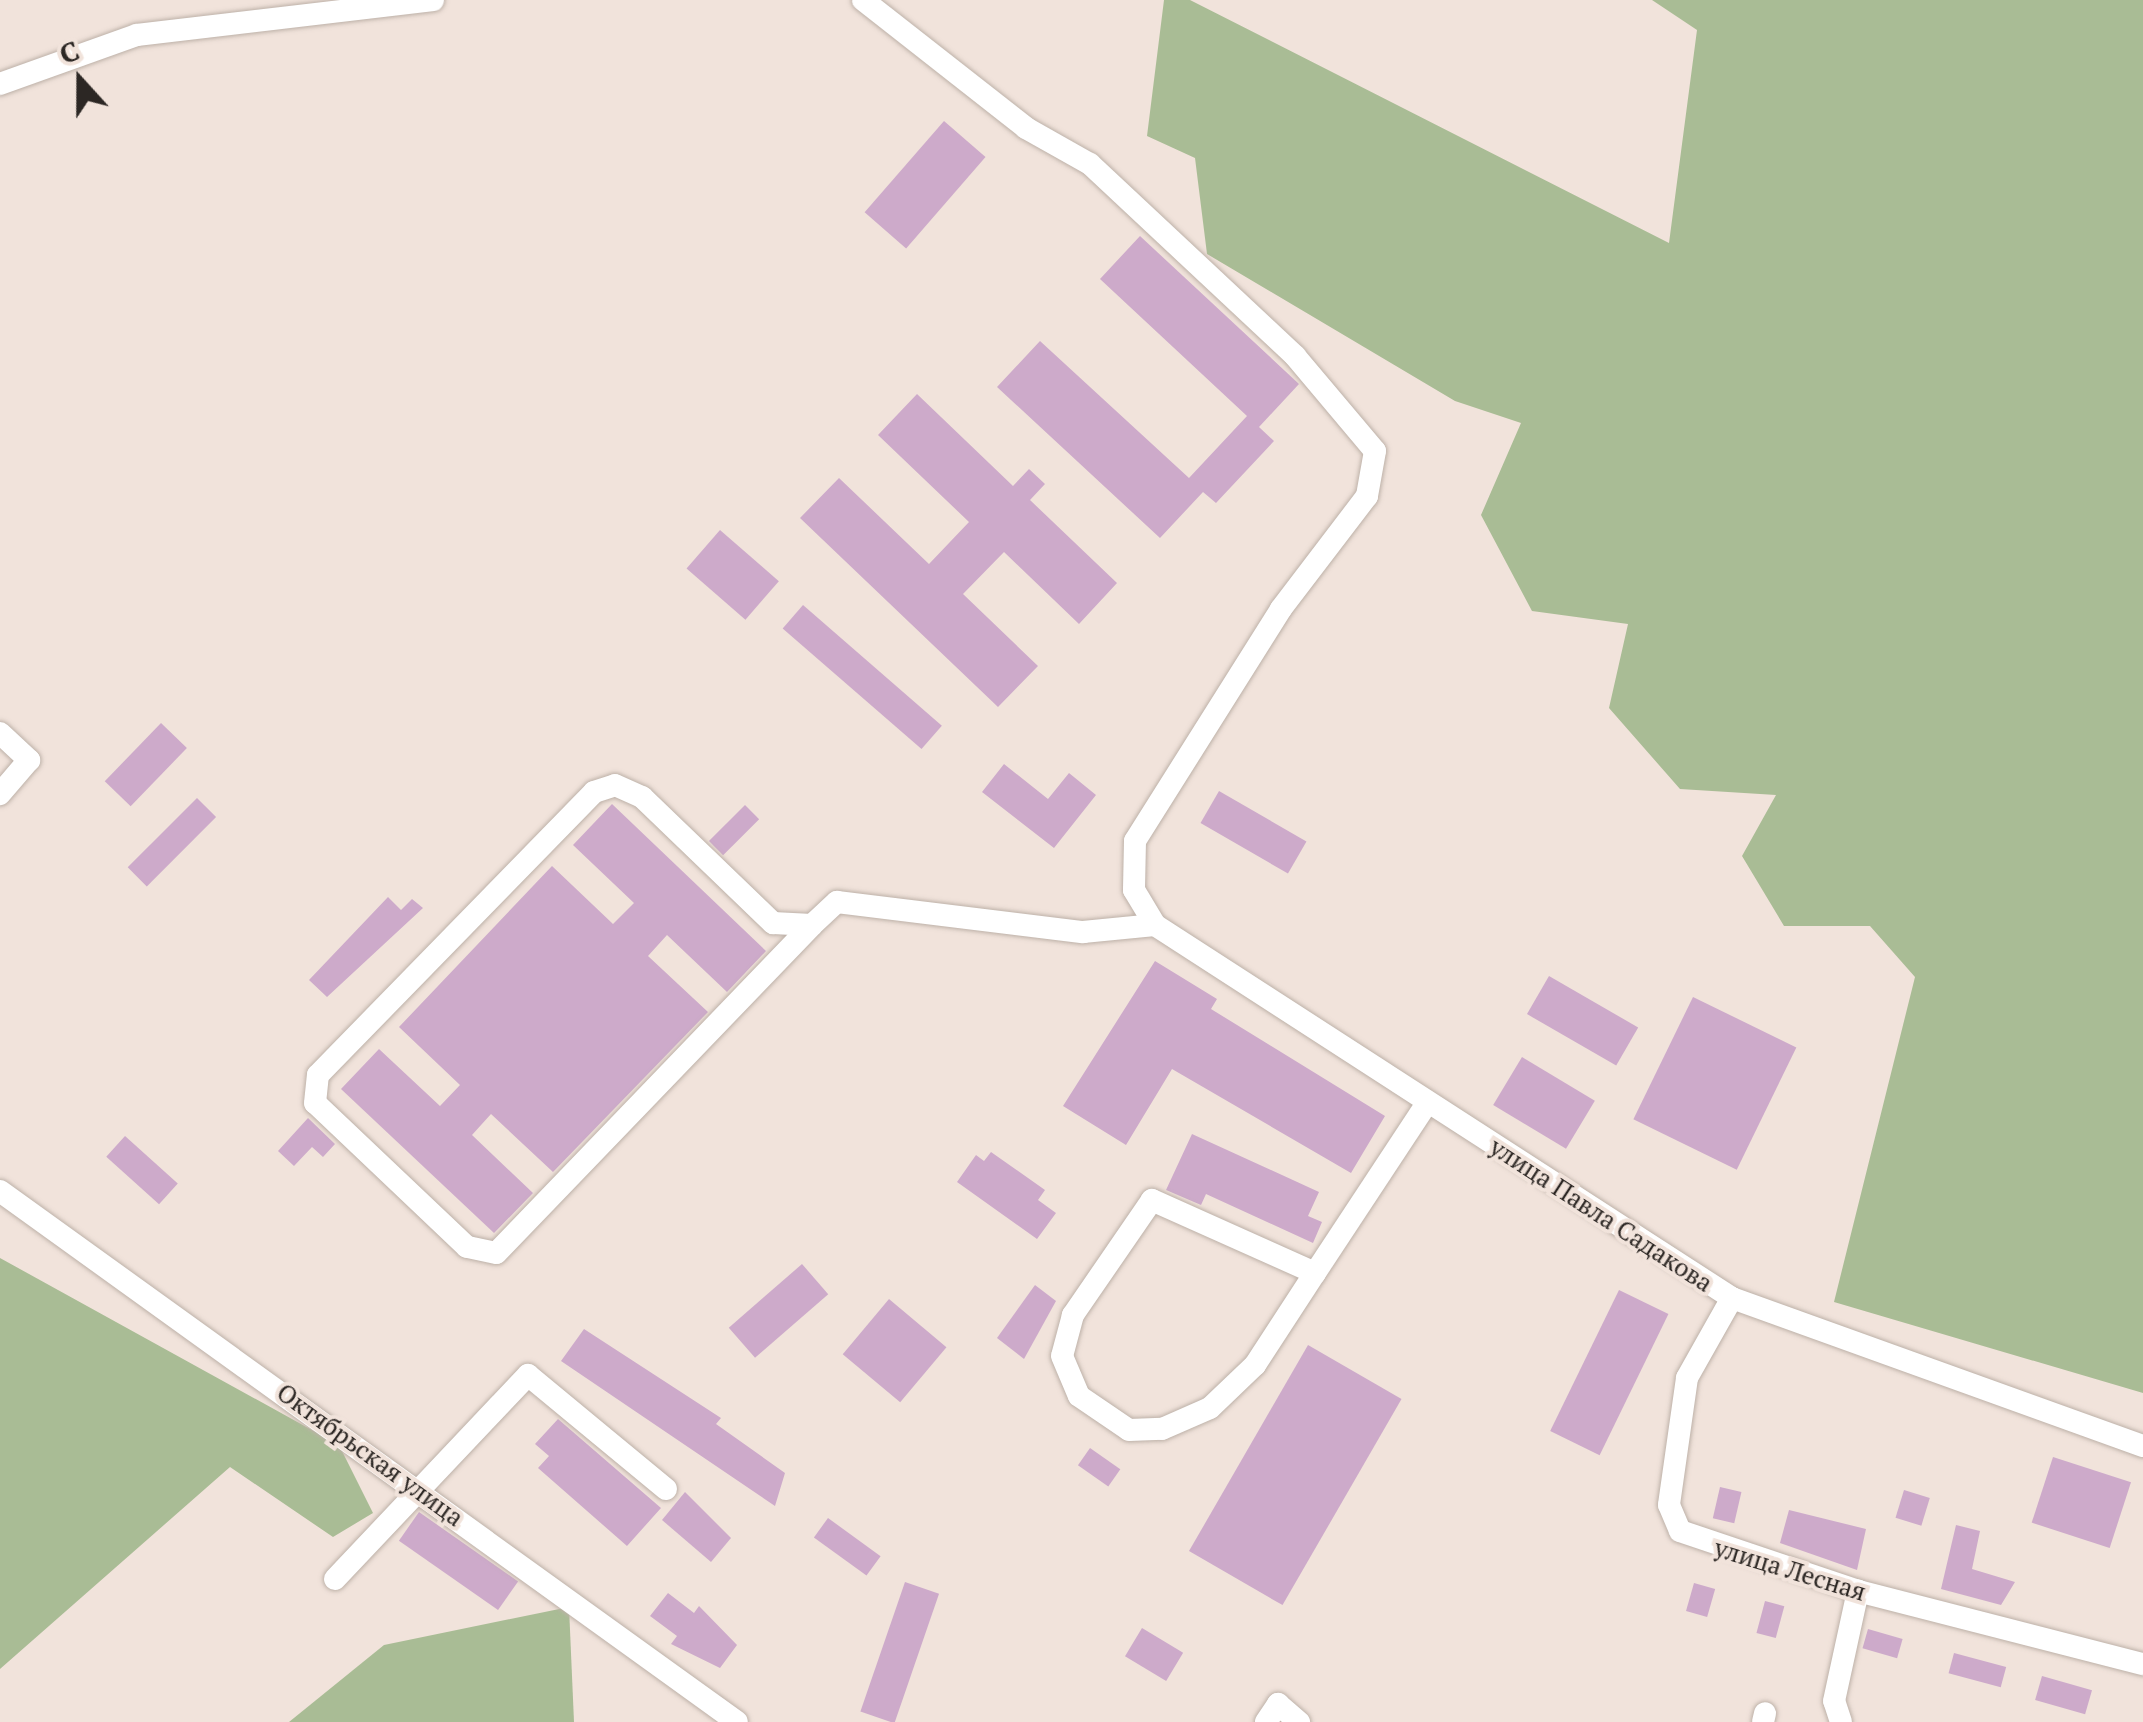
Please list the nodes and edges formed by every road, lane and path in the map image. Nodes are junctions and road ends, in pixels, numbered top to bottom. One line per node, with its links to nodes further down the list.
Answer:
1 (433, 0): 3 (street)
2 (864, 0): 8 (street)
3 (340, 2): 4 (street)
4 (0, 84)
5 (0, 734): 6 (street)
6 (0, 794)
7 (812, 925): 7 (street); 8 (street)
8 (1155, 925): 9 (street, улица Павла Садакова)
9 (1426, 1102): 11 (street); 12 (street, улица Павла Садакова)
10 (0, 1191): 14 (street, Октябрьская улица)
11 (1315, 1273): 11 (street)
12 (1732, 1298): 13 (street, улица Павла Садакова); 17 (street, улица Лесная)
13 (2143, 1446)
14 (414, 1487): 15 (street); 16 (street); 19 (street, Октябрьская улица)
15 (666, 1489)
16 (335, 1579)
17 (1858, 1591): 18 (street, улица Лесная); 22 (street)
18 (2143, 1664)
19 (737, 1722)
20 (1266, 1722): 21 (street)
21 (1299, 1722)
22 (1841, 1722)

